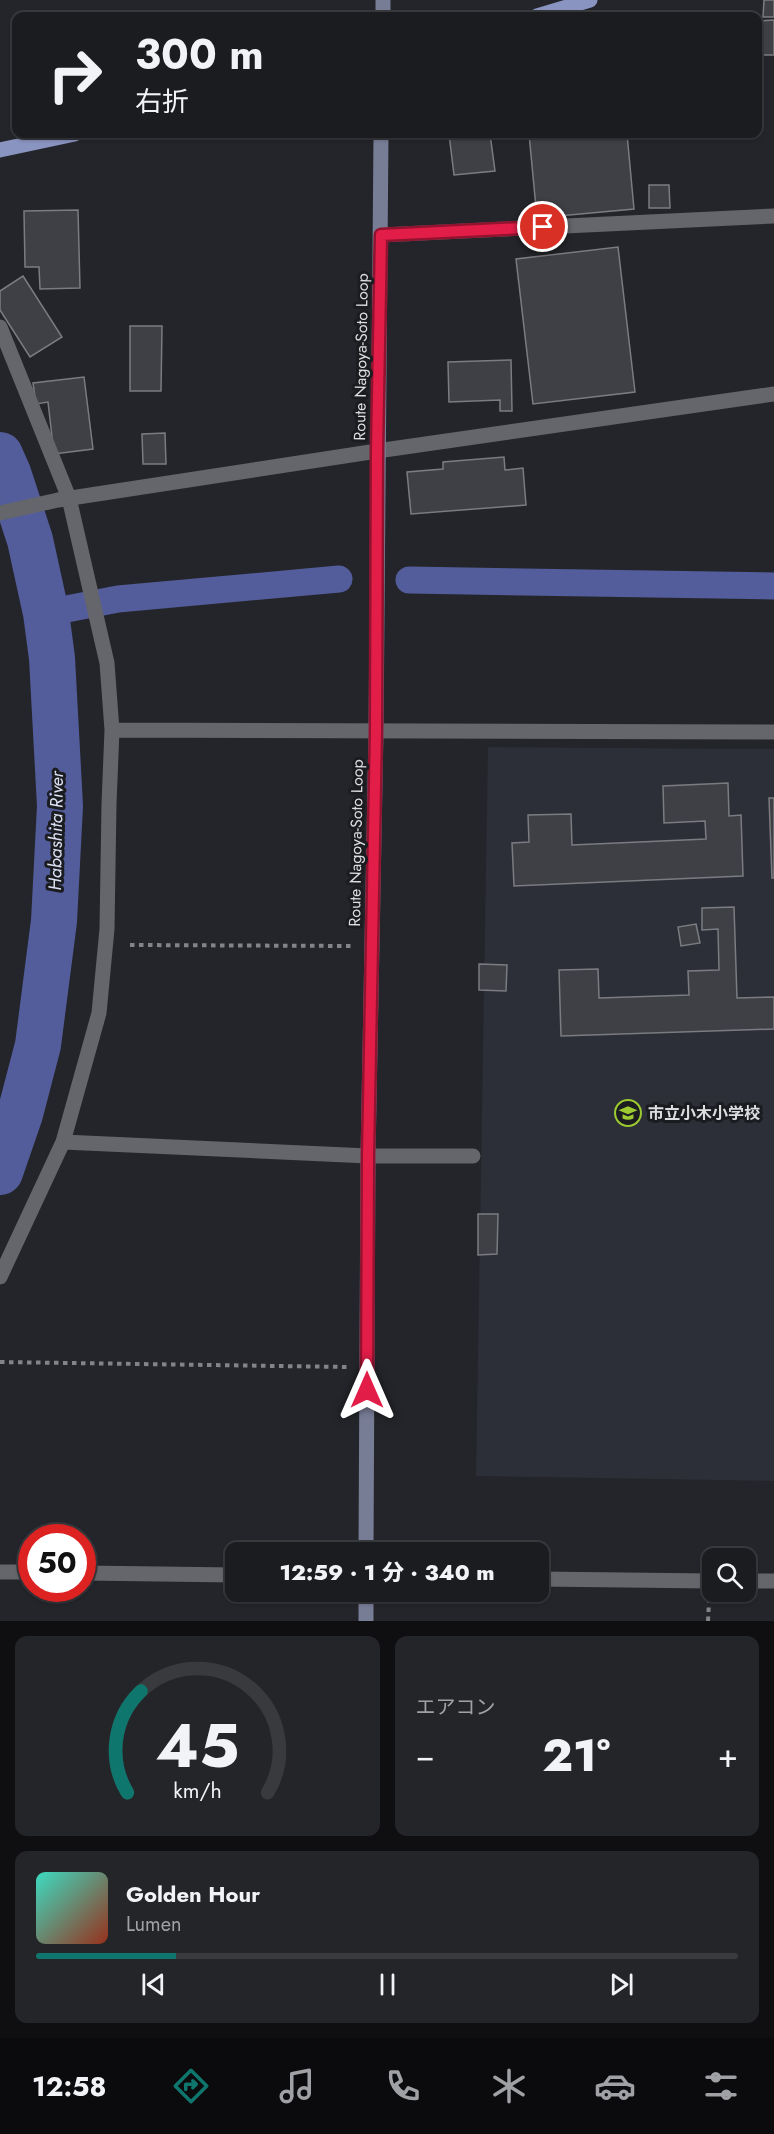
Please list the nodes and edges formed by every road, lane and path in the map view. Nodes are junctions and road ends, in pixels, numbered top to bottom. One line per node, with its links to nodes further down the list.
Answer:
1 (590, 0): 2 (main road)
2 (550, 12)
3 (56, 138): 5 (main road)
4 (381, 138): 7 (main road, Route Nagoya-Soto Loop)
5 (0, 150)
6 (774, 216): 7 (street)
7 (381, 235): 10 (main road, Route Nagoya-Soto Loop)
8 (0, 327): 11 (street)
9 (774, 394): 10 (street)
10 (377, 451): 11 (street); 14 (main road, Route Nagoya-Soto Loop)
11 (63, 499): 12 (street); 13 (street)
12 (0, 513)
13 (112, 730): 14 (street); 18 (street)
14 (376, 731): 15 (street); 17 (main road, Route Nagoya-Soto Loop)
15 (774, 732)
16 (130, 945): 17 (path)
17 (372, 946): 19 (main road, Route Nagoya-Soto Loop)
18 (63, 1142): 19 (street); 21 (street)
19 (368, 1156): 20 (street); 23 (main road, Route Nagoya-Soto Loop)
20 (473, 1156)
21 (0, 1277)
22 (0, 1362): 23 (path)
23 (367, 1367): 24 (main road, Route Nagoya-Soto Loop)
24 (366, 1542)
25 (0, 1572): 26 (street)
26 (18, 1572)
27 (96, 1573): 28 (street)
28 (225, 1575)
29 (549, 1579): 30 (street)
30 (702, 1581)
31 (756, 1581): 32 (street)
32 (774, 1581)
33 (366, 1602): 34 (main road)
34 (366, 1621)

